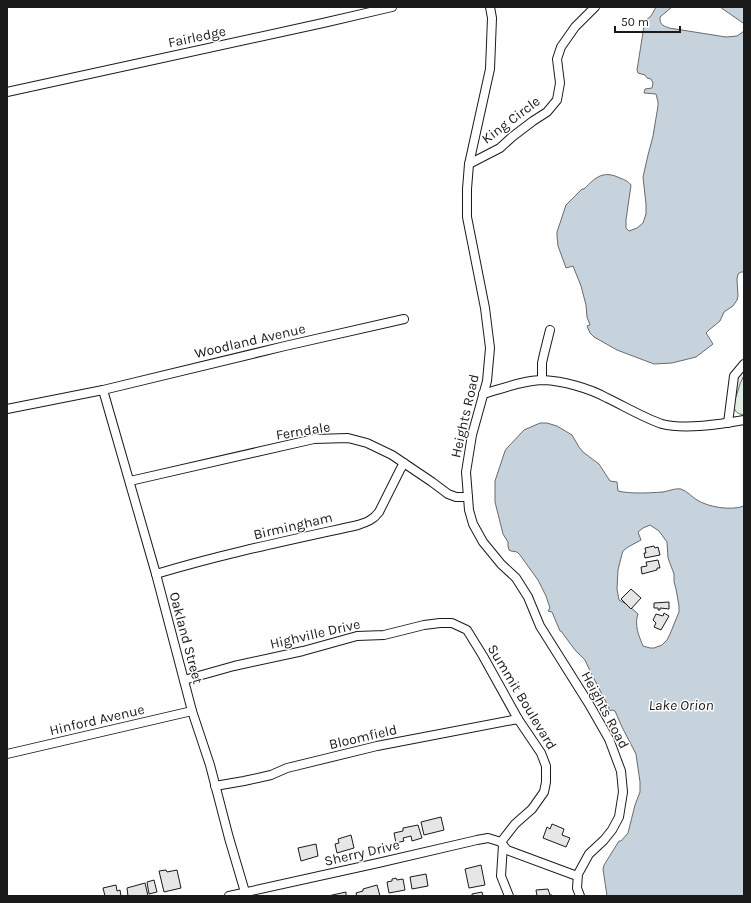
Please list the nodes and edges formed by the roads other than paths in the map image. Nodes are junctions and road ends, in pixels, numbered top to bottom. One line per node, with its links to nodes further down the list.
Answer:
1 (392, 7): 4 (street, Fairledge)
2 (490, 7): 5 (street, Heights Road)
3 (595, 7): 5 (street, King Circle)
4 (7, 92)
5 (469, 164): 11 (street, Heights Road)
6 (404, 319): 10 (street, Woodland Avenue)
7 (550, 330): 9 (street)
8 (744, 364): 14 (street)
9 (542, 380): 11 (street); 14 (street)
10 (104, 390): 12 (street, Woodland Avenue); 16 (street, Oakland Street)
11 (483, 394): 17 (street, Heights Road)
12 (7, 410)
13 (744, 420): 14 (street)
14 (728, 423)
15 (404, 463): 16 (street, Ferndale); 17 (street, Ferndale); 18 (street, Birmingham)
16 (130, 481): 18 (street, Oakland Street)
17 (468, 497): 26 (street, Heights Road)
18 (156, 574): 20 (street, Oakland Street)
19 (452, 623): 20 (street, Highville Drive); 22 (street, Summit Boulevard)
20 (184, 680): 21 (street, Oakland Street)
21 (192, 711): 23 (street, Hinford Avenue); 24 (street, Oakland Street)
22 (518, 719): 24 (street, Bloomfield); 25 (street, Summit Boulevard)
23 (7, 754)
24 (215, 786): 27 (street, Oakland Street)
25 (502, 843): 26 (street, Sherry Drive); 27 (street, Sherry Drive); 29 (street)
26 (577, 876): 30 (street)
27 (245, 892): 28 (street, Sherry Drive)
28 (229, 896)
29 (509, 896)
30 (580, 896)

